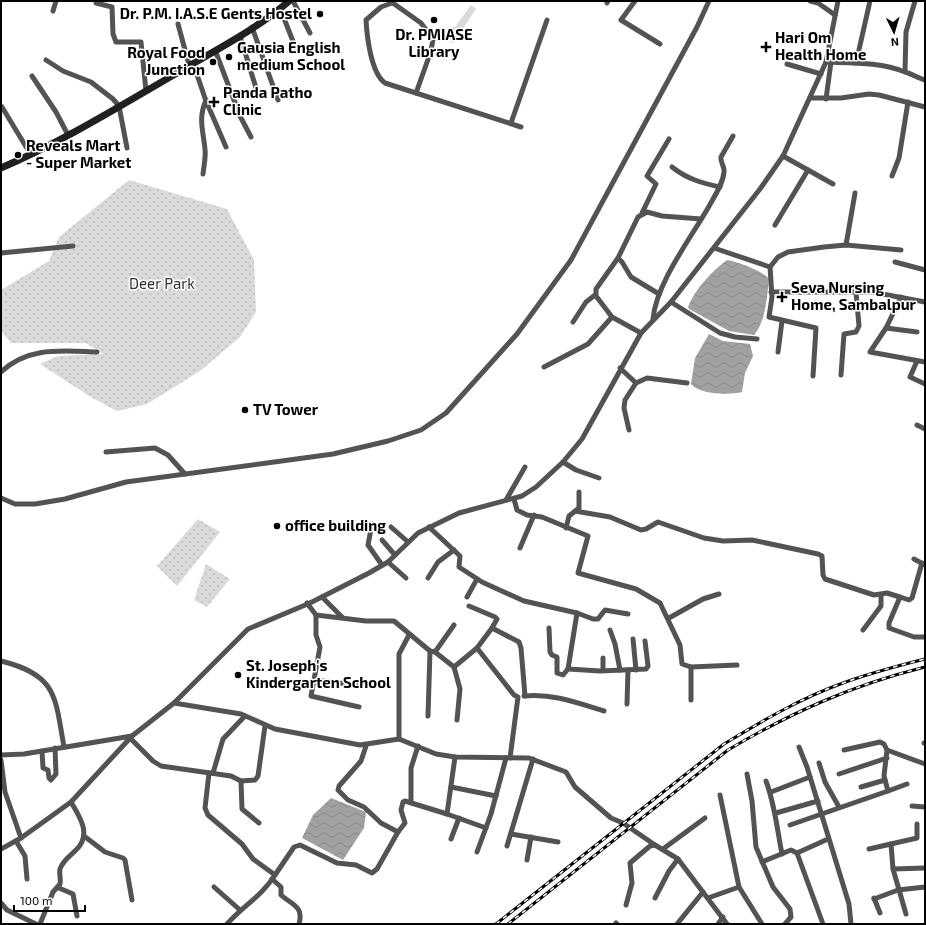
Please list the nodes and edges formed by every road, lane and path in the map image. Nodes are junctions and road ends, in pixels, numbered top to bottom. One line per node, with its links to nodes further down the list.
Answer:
1 (56, 1): 13 (street)
2 (289, 1): 12 (main road)
3 (293, 1): 18 (street)
4 (635, 1): 20 (street)
5 (709, 1): 106 (street)
6 (810, 1): 14 (street)
7 (838, 1): 14 (street)
8 (870, 1): 25 (street)
9 (915, 1): 28 (street)
10 (391, 2): 34 (street); 34 (street)
11 (96, 3): 33 (street)
12 (280, 8): 17 (main road); 21 (street)
13 (52, 11)
14 (835, 15): 24 (street)
15 (546, 20): 43 (street)
16 (178, 24): 26 (street)
17 (252, 27): 19 (main road); 38 (street)
18 (310, 33)
19 (240, 36): 22 (main road); 32 (street)
20 (660, 44)
21 (296, 49)
22 (215, 50): 26 (main road); 47 (street)
23 (46, 60): 40 (street)
24 (828, 62): 25 (street); 29 (street); 36 (street)
25 (856, 63): 28 (street)
26 (191, 64): 33 (main road); 37 (street)
27 (788, 64): 29 (street)
28 (905, 71): 31 (street)
29 (821, 74): 35 (street)
30 (32, 76): 45 (street)
31 (925, 80)
32 (256, 88)
33 (146, 91): 40 (main road)
34 (416, 93): 43 (street)
35 (810, 98): 36 (street); 52 (street)
36 (826, 99): 39 (street)
37 (206, 100): 49 (street); 56 (street)
38 (278, 100)
39 (908, 102): 42 (street); 57 (street)
40 (119, 106): 45 (main road); 50 (street)
41 (2, 107): 51 (street)
42 (925, 107)
43 (511, 123): 44 (street)
44 (521, 126)
45 (68, 135): 51 (main road)
46 (733, 136): 59 (street)
47 (251, 137)
48 (669, 140): 61 (street)
49 (226, 147)
50 (127, 148)
51 (31, 155): 54 (main road)
52 (783, 156): 55 (street); 66 (street)
53 (672, 167): 59 (street)
54 (1, 168)
55 (808, 170): 58 (street); 63 (street)
56 (203, 174)
57 (892, 176)
58 (833, 184)
59 (720, 187): 62 (street)
60 (854, 193): 64 (street)
61 (642, 213): 62 (street); 69 (street)
62 (701, 219): 76 (street)
63 (775, 225)
64 (846, 245): 67 (street); 71 (street)
65 (74, 246): 68 (street)
66 (714, 248): 71 (street); 78 (street)
67 (901, 250)
68 (1, 253)
69 (618, 258): 75 (street); 76 (street)
70 (895, 262): 72 (street)
71 (770, 267): 73 (street)
72 (925, 270)
73 (771, 292): 74 (street); 82 (street)
74 (856, 292): 77 (street); 95 (street)
75 (595, 294): 80 (street); 83 (street)
76 (659, 294): 81 (street)
77 (900, 297): 79 (street); 84 (street)
78 (671, 302): 81 (street); 87 (street)
79 (925, 302)
80 (612, 317): 86 (street); 92 (street)
81 (653, 319): 86 (street)
82 (782, 321): 89 (street); 96 (street)
83 (573, 322)
84 (886, 328): 85 (street); 90 (street)
85 (917, 332)
86 (641, 333): 93 (street)
87 (757, 339)
88 (97, 352): 94 (street)
89 (778, 352)
90 (917, 361): 91 (street); 99 (street)
91 (925, 362)
92 (544, 367)
93 (620, 368): 97 (street); 104 (street)
94 (1, 372)
95 (841, 375)
96 (814, 376)
97 (636, 383): 98 (street); 102 (street)
98 (687, 383)
99 (925, 384)
100 (917, 425): 101 (street)
101 (925, 429)
102 (629, 430)
103 (106, 452): 106 (street)
104 (563, 462): 107 (street); 110 (street)
105 (525, 467): 111 (street)
106 (185, 474): 109 (street)
107 (599, 478)
108 (580, 492): 112 (street)
109 (1, 498)
110 (514, 499): 111 (street); 113 (street)
111 (506, 500): 116 (street)
112 (575, 511): 117 (street); 131 (street)
113 (534, 515): 117 (street); 120 (street)
114 (372, 524): 126 (street)
115 (390, 527): 119 (street)
116 (429, 527): 119 (street); 121 (street)
117 (566, 528): 141 (street)
118 (382, 540): 122 (street)
119 (408, 542): 122 (street)
120 (520, 548)
121 (454, 550): 128 (street); 129 (street)
122 (395, 555): 124 (street)
123 (914, 560): 125 (street)
124 (388, 562): 126 (street); 127 (street)
125 (923, 564): 134 (street)
126 (382, 565): 132 (street)
127 (406, 578)
128 (428, 578)
129 (477, 579): 133 (street); 137 (street)
130 (719, 594): 141 (street)
131 (881, 595): 134 (street); 146 (street)
132 (322, 597): 135 (street); 140 (street)
133 (467, 597)
134 (900, 597): 148 (street)
135 (308, 603): 139 (street); 168 (street)
136 (469, 606): 143 (street)
137 (577, 613): 138 (street); 158 (street)
138 (628, 614)
139 (316, 615): 140 (street); 163 (street)
140 (342, 617): 147 (street)
141 (669, 618): 157 (street)
142 (454, 626): 152 (street)
143 (492, 628): 151 (street); 165 (street)
144 (549, 628): 158 (street)
145 (610, 630): 160 (street)
146 (863, 630)
147 (409, 635): 152 (street); 177 (street)
148 (925, 637)
149 (633, 639): 162 (street)
150 (646, 641): 162 (street)
151 (477, 648): 156 (street); 166 (street)
152 (433, 652): 156 (street); 173 (street)
153 (603, 658): 159 (street)
154 (1, 661): 181 (street)
155 (737, 665): 157 (street)
156 (454, 667): 174 (street)
157 (691, 667): 167 (street)
158 (568, 669): 159 (street)
159 (604, 670): 160 (street)
160 (620, 670): 161 (street)
161 (628, 670): 162 (street); 169 (street)
162 (636, 670)
163 (314, 680): 164 (street); 170 (street)
164 (363, 686)
165 (525, 696): 166 (street); 171 (street)
166 (518, 697): 188 (street)
167 (691, 700)
168 (174, 703): 172 (street); 176 (street)
169 (627, 704)
170 (358, 707)
171 (604, 711)
172 (245, 716): 175 (street); 194 (street)
173 (428, 716)
174 (457, 720)
175 (265, 726): 178 (street); 200 (street)
176 (131, 737): 181 (street); 194 (street); 211 (street)
177 (398, 739): 178 (street); 179 (street)
178 (366, 746): 225 (street)
179 (418, 746): 187 (street); 212 (street)
180 (799, 746): 197 (street)
181 (64, 747): 182 (street)
182 (55, 748): 185 (street); 185 (street)
183 (844, 750): 184 (street)
184 (887, 750): 189 (street); 193 (street)
185 (42, 751): 186 (street)
186 (1, 755)
187 (455, 757): 188 (street); 203 (street)
188 (508, 758): 190 (street); 209 (street)
189 (887, 758): 196 (street); 198 (street)
190 (534, 759): 227 (street); 236 (street)
191 (1, 760): 199 (street)
192 (819, 763): 214 (street)
193 (925, 764)
194 (211, 773): 200 (street); 249 (street)
195 (747, 774): 246 (street)
196 (839, 774)
197 (810, 777): 207 (street); 210 (street)
198 (884, 780): 204 (street); 205 (street)
199 (2, 781): 206 (street)
200 (241, 781): 221 (street)
201 (766, 781): 207 (street)
202 (907, 784): 205 (street)
203 (451, 787): 209 (street); 217 (street)
204 (861, 787)
205 (888, 791): 214 (street)
206 (3, 792): 233 (street)
207 (771, 792): 216 (street)
208 (720, 795): 254 (street)
209 (496, 796): 224 (street)
210 (818, 801): 216 (street); 218 (street)
211 (71, 802): 229 (street); 233 (street)
212 (411, 802): 217 (street); 225 (street)
213 (912, 806): 215 (street)
214 (839, 807): 218 (street)
215 (925, 807)
216 (776, 813): 243 (street)
217 (447, 814): 219 (street)
218 (821, 814): 223 (street); 232 (street)
219 (459, 818): 224 (street); 231 (street)
220 (705, 818): 239 (street)
221 (259, 823)
222 (917, 824): 226 (street)
223 (790, 825)
224 (486, 828): 241 (street)
225 (398, 832): 249 (street)
226 (919, 833): 228 (street); 235 (street)
227 (511, 834): 230 (street); 237 (street)
228 (925, 834)
229 (84, 836): 253 (street); 259 (street)
230 (530, 838): 234 (street); 245 (street)
231 (451, 839)
232 (828, 839): 242 (street); 277 (street)
233 (18, 840): 238 (street); 250 (street)
234 (558, 842)
235 (891, 844): 240 (street); 248 (street)
236 (655, 845): 239 (street); 261 (street)
237 (507, 846)
238 (1, 849)
239 (663, 849): 244 (street)
240 (869, 849)
241 (477, 852)
242 (797, 853): 243 (street); 276 (street)
243 (782, 854): 246 (street)
244 (678, 859): 256 (street); 257 (street)
245 (527, 860)
246 (762, 862): 275 (street)
247 (925, 868): 248 (street)
248 (893, 869): 255 (street)
249 (273, 877): 262 (street); 270 (street)
250 (26, 879)
251 (214, 887): 262 (street)
252 (925, 887): 255 (street)
253 (59, 888): 265 (street); 268 (street)
254 (738, 888): 258 (street); 274 (street)
255 (898, 890): 263 (street); 264 (street)
256 (703, 892): 258 (street); 271 (street)
257 (655, 898)
258 (708, 898): 266 (street)
259 (132, 900)
260 (1, 903): 267 (street)
261 (626, 905)
262 (240, 910): 269 (street)
263 (880, 913)
264 (906, 914)
265 (77, 916)
266 (723, 917): 272 (street); 273 (street)
267 (36, 924)
268 (40, 924)
269 (227, 924)
270 (299, 924)
271 (677, 924)
272 (718, 924)
273 (727, 924)
274 (762, 924)
275 (785, 924)
276 (823, 924)
277 (851, 924)

